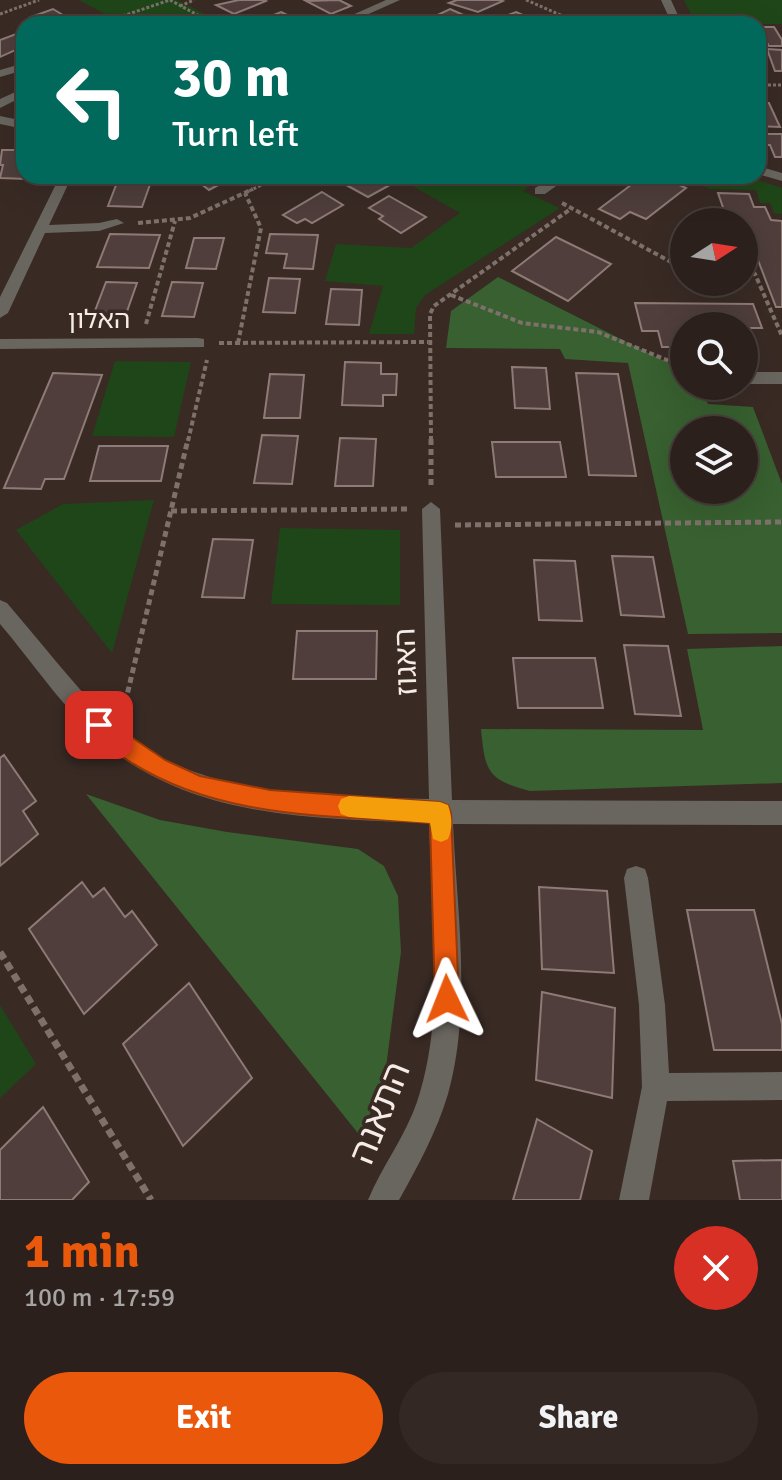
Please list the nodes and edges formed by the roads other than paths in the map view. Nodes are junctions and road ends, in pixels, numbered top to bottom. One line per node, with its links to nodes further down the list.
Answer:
1 (395, 0): 2 (street)
2 (356, 16)
3 (62, 184): 7 (street)
4 (551, 184): 5 (street)
5 (540, 191)
6 (117, 223): 7 (street)
7 (41, 229): 8 (street)
8 (0, 313)
9 (205, 343): 10 (street, האלון)
10 (0, 344)
11 (758, 378): 12 (street)
12 (782, 378)
13 (432, 517): 15 (street, האגוז)
14 (0, 609): 15 (street)
15 (440, 813): 16 (street); 20 (street, התאנה)
16 (782, 813)
17 (636, 878): 19 (street)
18 (782, 1086): 19 (street)
19 (656, 1087): 21 (street)
20 (383, 1200)
21 (634, 1200)

